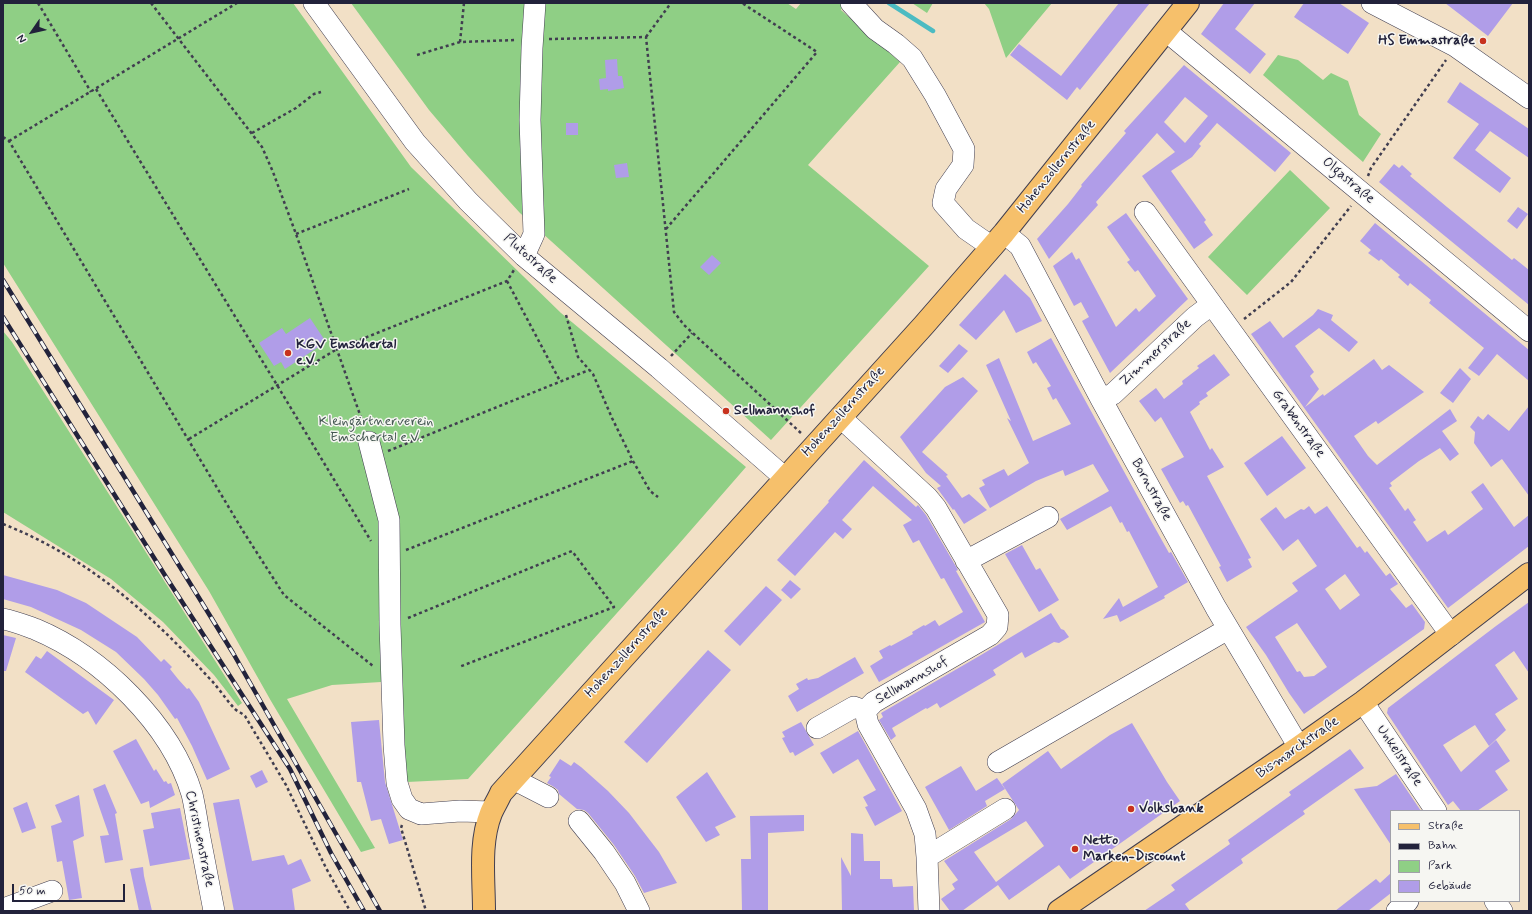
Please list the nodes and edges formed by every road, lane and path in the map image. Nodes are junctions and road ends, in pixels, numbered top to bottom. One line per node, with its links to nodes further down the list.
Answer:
1 (38, 3): 19 (path)
2 (151, 3): 14 (path)
3 (237, 3): 14 (path)
4 (314, 3): 30 (street, Plutostraße)
5 (464, 3): 16 (path)
6 (536, 3): 15 (street)
7 (671, 3): 13 (path)
8 (742, 3): 27 (path)
9 (851, 3): 29 (street, Bornstraße)
10 (1188, 3): 12 (main road, Hohenzollernstraße)
11 (1372, 3): 21 (street)
12 (1166, 31): 29 (main road, Hohenzollernstraße); 34 (street, Olgastraße)
13 (646, 37): 15 (path); 27 (path)
14 (180, 38): 18 (path); 22 (path)
15 (532, 40): 16 (path); 30 (street)
16 (460, 42): 17 (path)
17 (417, 55)
18 (96, 89): 19 (path); 40 (path)
19 (91, 92): 24 (path)
20 (321, 92): 22 (path)
21 (1529, 98)
22 (252, 133): 28 (path)
23 (3, 137): 24 (path)
24 (9, 141): 44 (path)
25 (409, 189): 28 (path)
26 (1145, 212): 33 (street, Grabenstraße)
27 (665, 230): 35 (path)
28 (296, 234): 36 (path)
29 (998, 240): 41 (street, Bornstraße); 42 (main road, Hohenzollernstraße)
30 (524, 256): 31 (path); 32 (street, Plutostraße)
31 (507, 281): 36 (path); 39 (path)
32 (566, 291): 37 (street, Plutostraße); 38 (path)
33 (1211, 305): 41 (street, Zimmerstraße); 57 (street, Grabenstraße)
34 (1529, 331)
35 (692, 333): 37 (path); 43 (path)
36 (337, 349): 40 (path); 45 (path)
37 (659, 368): 47 (street, Plutostraße)
38 (589, 370): 39 (path); 46 (path)
39 (560, 381): 45 (path)
40 (278, 385): 44 (path); 51 (path)
41 (1101, 400): 56 (street, Bornstraße)
42 (840, 417): 47 (main road, Hohenzollernstraße); 52 (street, Sellmannshof)
43 (789, 421)
44 (189, 439): 59 (path)
45 (371, 449): 51 (street)
46 (633, 461): 48 (path); 51 (path)
47 (785, 478): 65 (main road, Hohenzollernstraße)
48 (658, 497)
49 (1048, 517): 52 (street)
50 (3, 524): 79 (path)
51 (390, 557): 55 (street)
52 (966, 561): 61 (street, Sellmannshof)
53 (1528, 576): 57 (main road, Bismarckstraße)
54 (3, 619): 78 (street, Christinenstraße)
55 (390, 625): 58 (path); 59 (street)
56 (1228, 629): 63 (street, Bornstraße); 64 (street)
57 (1451, 635): 60 (main road, Bismarckstraße)
58 (459, 667)
59 (392, 678): 67 (street)
60 (1363, 702): 63 (main road, Bismarckstraße); 69 (street, Unkelstraße)
61 (865, 711): 62 (street); 72 (street, Sellmannshof)
62 (818, 728)
63 (1299, 747): 77 (main road, Bismarckstraße)
64 (998, 762)
65 (513, 779): 66 (street); 70 (main road, Hohenzollernstraße)
66 (548, 797)
67 (409, 809): 70 (street); 80 (path)
68 (1005, 809): 72 (street)
69 (1435, 810)
70 (491, 812): 81 (main road, Hohenzollernstraße)
71 (579, 821): 82 (street)
72 (927, 857): 83 (street, Sellmannshof)
73 (52, 891): 76 (street)
74 (1407, 902): 84 (street)
75 (1496, 902): 85 (street)
76 (3, 909)
77 (1065, 909)
78 (214, 911)
79 (350, 911)
80 (426, 911)
81 (484, 911)
82 (639, 911)
83 (929, 911)
84 (1397, 911)
85 (1502, 911)

